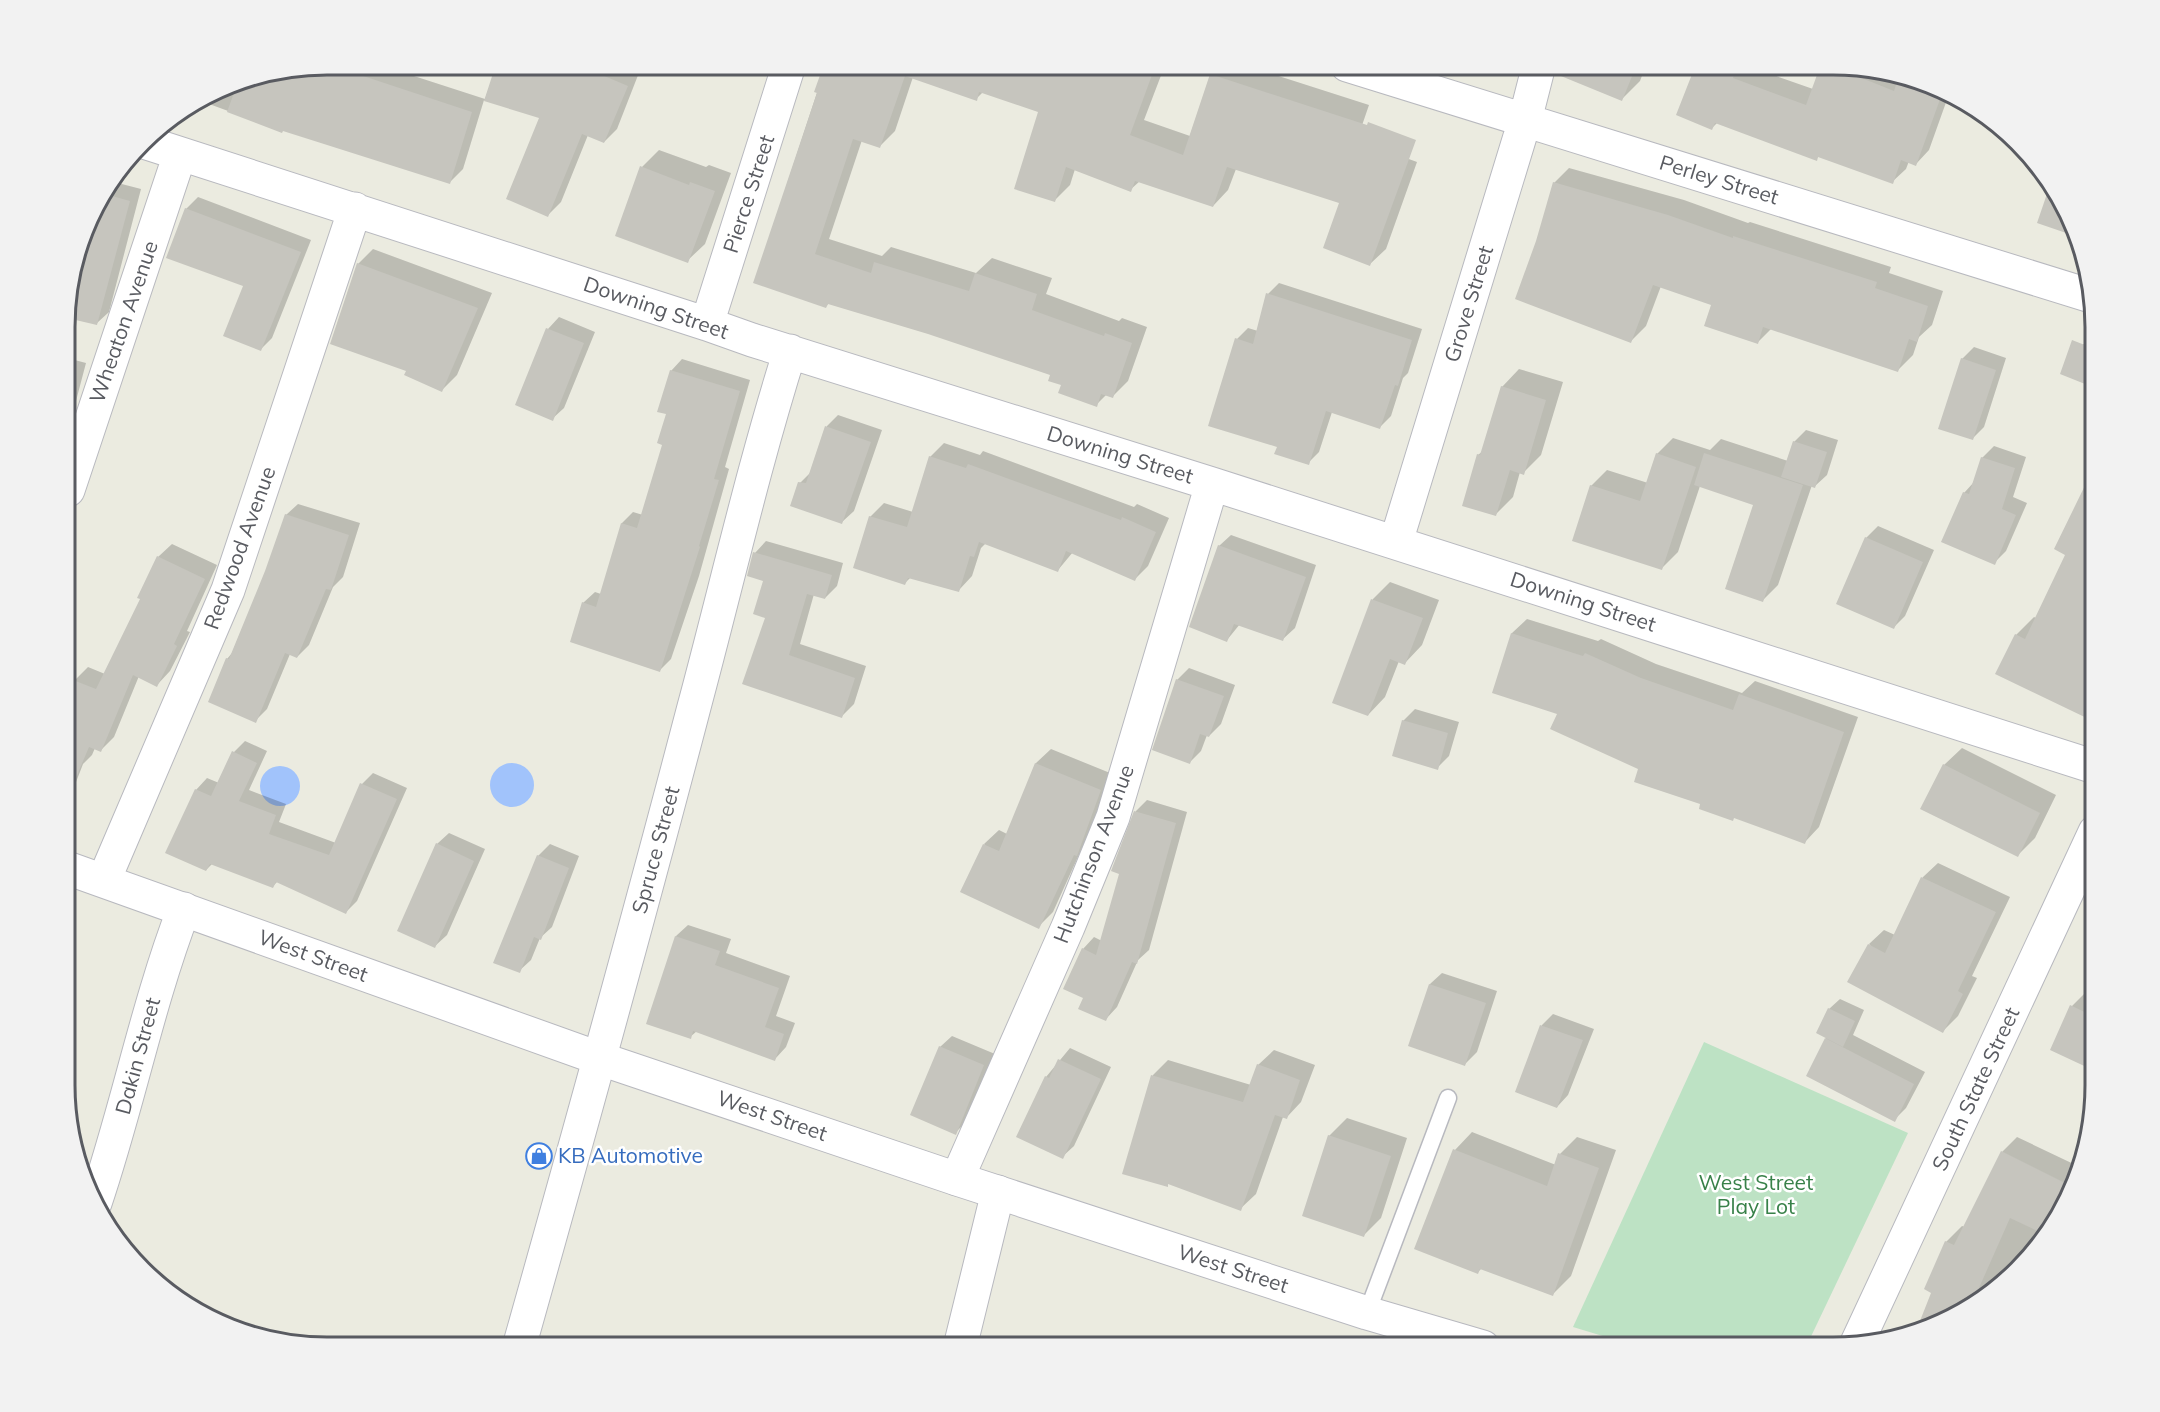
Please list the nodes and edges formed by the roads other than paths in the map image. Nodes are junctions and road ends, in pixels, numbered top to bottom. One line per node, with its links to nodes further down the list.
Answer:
1 (786, 75): 9 (street, Pierce Street)
2 (1382, 75): 4 (street, Perley Street)
3 (1536, 75): 4 (street, Grove Street)
4 (1525, 120): 8 (street, Perley Street); 13 (street, Grove Street)
5 (153, 145): 6 (street, Downing Street)
6 (180, 154): 7 (street, Downing Street); 11 (street, Wheaton Avenue)
7 (355, 209): 9 (street, Downing Street); 17 (street, Redwood Avenue)
8 (2083, 293)
9 (707, 324): 10 (street, Downing Street)
10 (790, 351): 12 (street, Downing Street); 19 (street, Spruce Street)
11 (75, 469)
12 (1212, 484): 13 (street, Downing Street); 21 (street, Hutchinson Avenue)
13 (1396, 542): 14 (street, Downing Street)
14 (2085, 764)
15 (2085, 853): 25 (street, South State Street)
16 (75, 871): 17 (street, West Street)
17 (104, 880): 18 (street, West Street)
18 (184, 909): 19 (street, West Street); 22 (street, Dakin Street)
19 (601, 1059): 21 (street, West Street); 26 (street, Spruce Street)
20 (1448, 1098): 24 (lane)
21 (957, 1179): 23 (street, West Street)
22 (99, 1191)
23 (998, 1192): 24 (street, West Street); 27 (street)
24 (1367, 1313): 28 (street, West Street)
25 (1861, 1335)
26 (522, 1337)
27 (962, 1337)
28 (1434, 1337)

